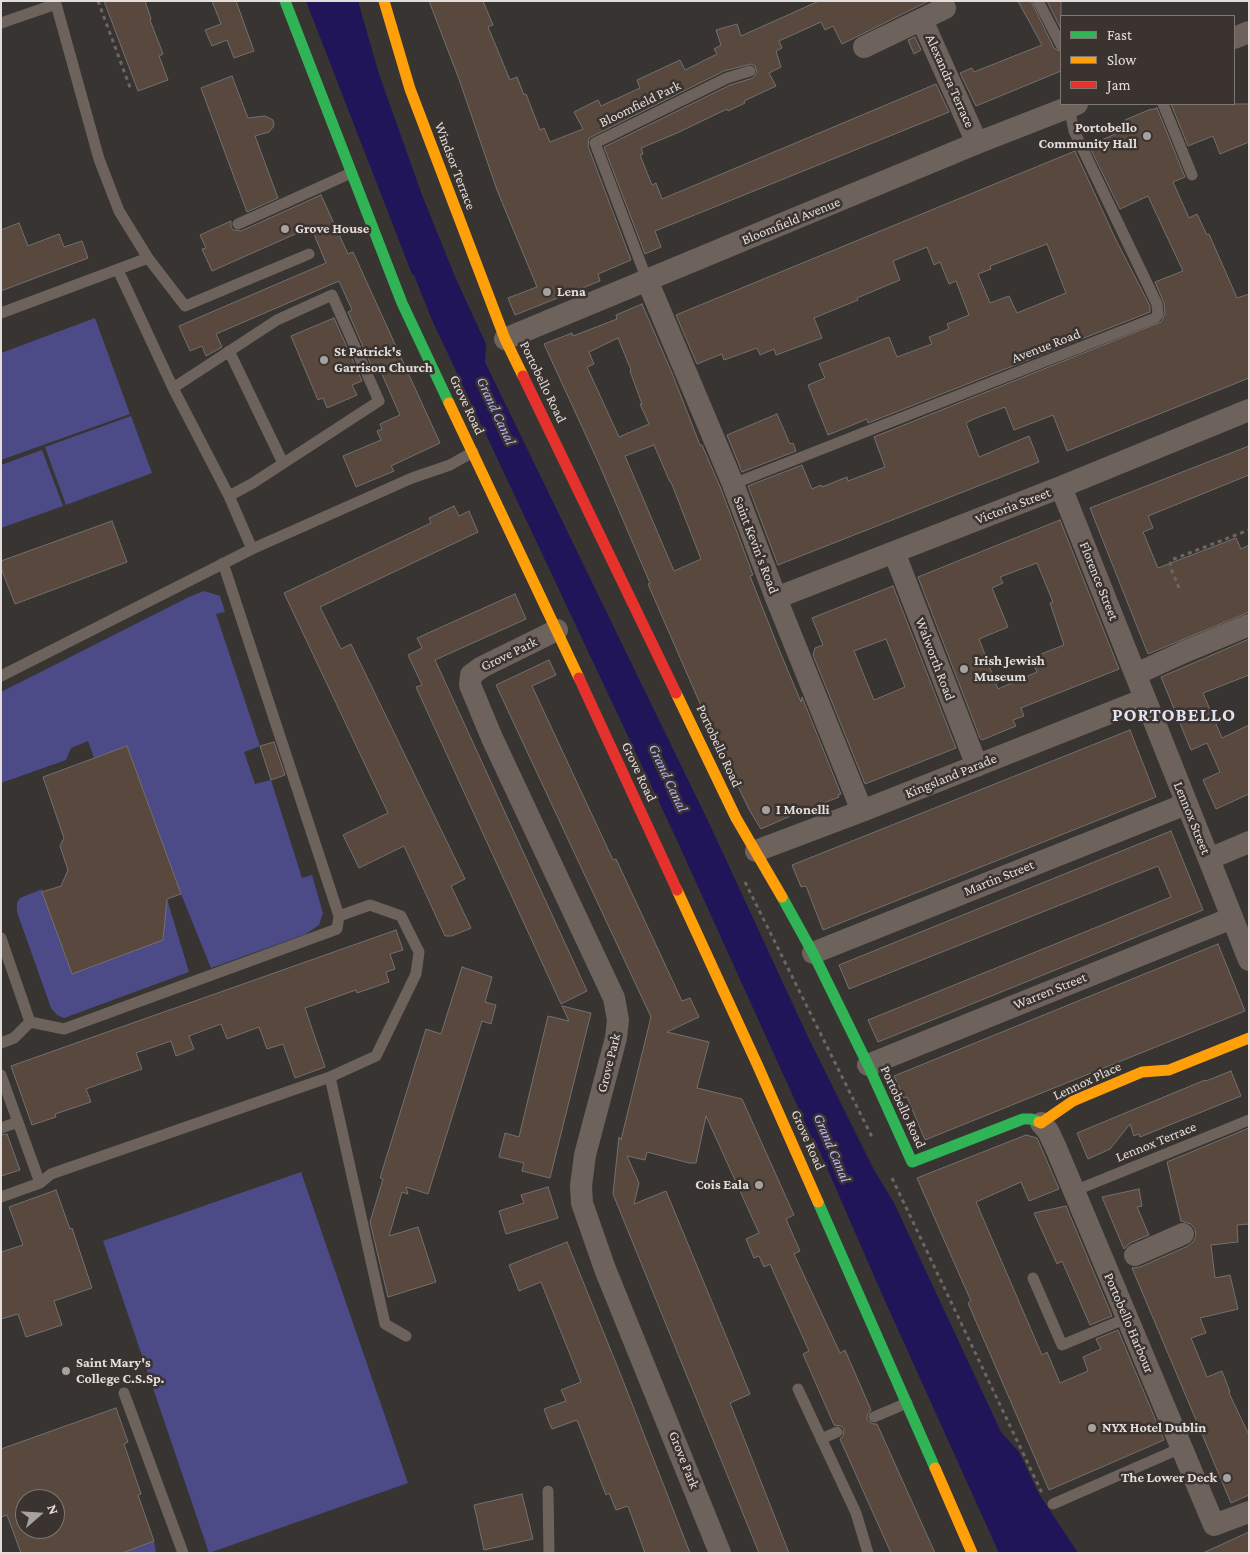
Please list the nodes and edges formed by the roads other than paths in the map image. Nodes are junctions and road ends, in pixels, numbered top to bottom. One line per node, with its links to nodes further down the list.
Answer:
1 (285, 1): 15 (main road, Grove Road)
2 (384, 1): 23 (main road, Windsor Terrace)
3 (1038, 1): 9 (lane)
4 (945, 8): 5 (street, Alexandra Terrace)
5 (922, 20): 10 (street, Alexandra Terrace); 14 (street, Alexandra Terrace)
6 (1, 23): 19 (lane)
7 (1249, 32): 8 (street)
8 (1235, 38)
9 (1060, 43)
10 (864, 47)
11 (750, 71): 21 (lane, Bloomfield Park)
12 (1163, 105): 16 (lane)
13 (1073, 106): 14 (street, Bloomfield Avenue); 29 (lane, Avenue Road)
14 (977, 143): 21 (street, Bloomfield Avenue)
15 (351, 173): 17 (lane); 27 (main road, Grove Road)
16 (1192, 175)
17 (238, 224)
18 (309, 254): 19 (lane)
19 (148, 258): 20 (lane)
20 (118, 270): 22 (lane); 25 (lane)
21 (647, 280): 23 (street, Bloomfield Avenue); 29 (street, Saint Kevin's Road)
22 (1, 313)
23 (505, 339): 45 (main road, Portobello Road)
24 (229, 351): 25 (lane); 28 (lane); 28 (lane)
25 (173, 388): 31 (lane)
26 (1249, 410): 30 (street, Victoria Street)
27 (472, 452): 32 (lane); 37 (main road, Grove Road)
28 (283, 463): 31 (lane)
29 (733, 484): 35 (street, Saint Kevin's Road)
30 (1060, 488): 33 (street, Victoria Street); 38 (street, Florence Street)
31 (229, 496): 32 (lane)
32 (252, 549): 34 (lane)
33 (894, 552): 35 (street, Victoria Street); 41 (street, Walworth Road)
34 (224, 563): 39 (lane); 47 (lane)
35 (776, 598): 43 (street, Saint Kevin's Road)
36 (1249, 625): 38 (street)
37 (558, 630): 72 (main road, Grove Road); 82 (street, Grove Park)
38 (1136, 674): 40 (street, Lennox Street)
39 (1, 676)
40 (1145, 699): 41 (street, Kingsland Parade); 42 (street, Lennox Street)
41 (977, 766): 43 (street, Kingsland Parade)
42 (1186, 804): 46 (street, Lennox Street); 50 (street, Martin Street)
43 (862, 811): 45 (street, Kingsland Parade)
44 (1249, 842): 46 (street)
45 (756, 851): 50 (main road, Portobello Road)
46 (1209, 859): 48 (street, Lennox Street)
47 (339, 916): 52 (lane); 57 (lane)
48 (1232, 918): 51 (street, Lennox Street); 55 (street, Warren Street)
49 (1, 938): 52 (lane)
50 (813, 953): 55 (main road, Portobello Road)
51 (1249, 960)
52 (30, 1022): 54 (lane)
53 (1249, 1038): 60 (main road, Lennox Place)
54 (1, 1043)
55 (868, 1066): 60 (main road, Portobello Road)
56 (1, 1075): 59 (lane)
57 (330, 1077): 62 (lane); 69 (lane)
58 (1249, 1120): 63 (lane, Lennox Terrace)
59 (18, 1122): 61 (lane); 62 (lane)
60 (1041, 1123): 63 (street, Portobello Harbour)
61 (1, 1128)
62 (40, 1183): 64 (lane)
63 (1074, 1191): 68 (street, Portobello Harbour)
64 (1, 1197)
65 (1183, 1234): 66 (street)
66 (1129, 1258)
67 (1033, 1278): 68 (lane)
68 (1127, 1318): 76 (street, Portobello Harbour)
69 (406, 1336)
70 (798, 1389): 75 (lane)
71 (124, 1393): 80 (lane)
72 (908, 1403): 73 (lane); 84 (main road, Grove Road)
73 (874, 1417)
74 (837, 1432): 75 (lane)
75 (822, 1439): 83 (lane)
76 (1181, 1448): 78 (lane); 79 (street, Portobello Harbour)
77 (548, 1491): 81 (lane)
78 (1053, 1504)
79 (1249, 1512)
80 (183, 1553)
81 (549, 1553)
82 (720, 1553)
83 (868, 1553)
84 (972, 1553)

